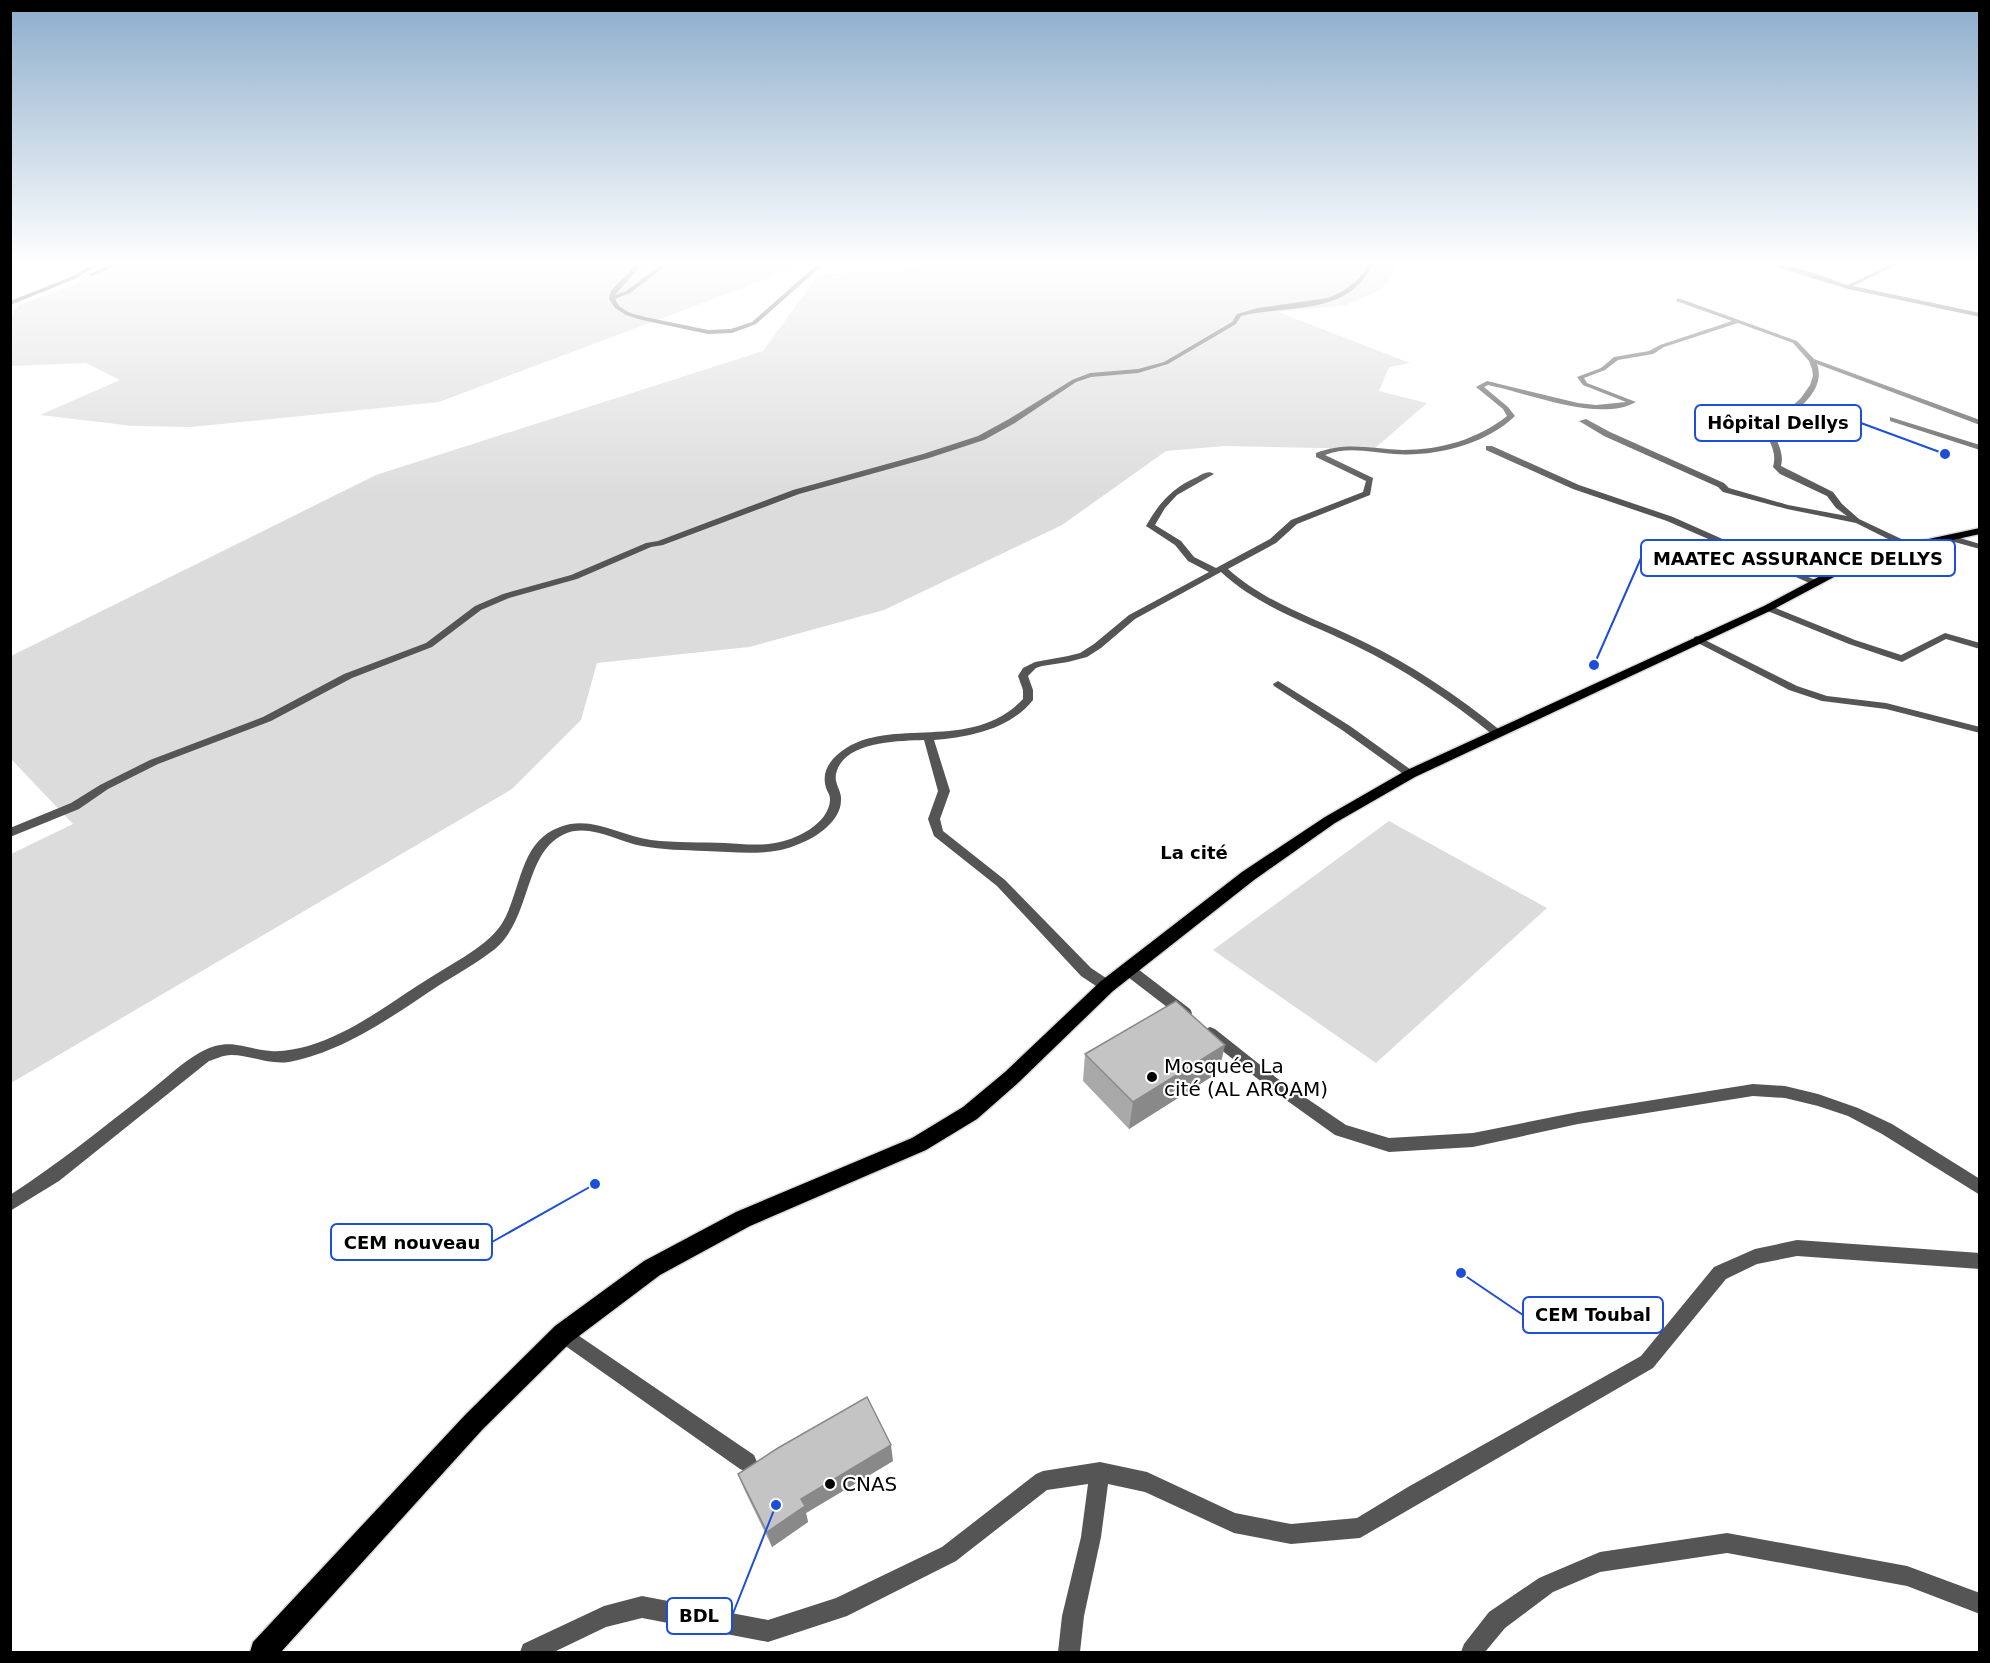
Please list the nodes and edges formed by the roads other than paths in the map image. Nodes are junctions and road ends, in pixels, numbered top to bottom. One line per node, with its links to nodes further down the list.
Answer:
1 (1204, 341): 26 (street)
2 (1678, 341): 16 (street)
3 (1792, 341): 4 (street)
4 (1812, 360): 7 (street); 11 (street)
5 (1893, 419): 9 (street)
6 (1583, 421): 11 (street)
7 (1980, 423)
8 (1489, 448): 17 (street)
9 (1980, 448)
10 (1210, 474): 16 (street)
11 (1858, 521): 14 (street)
12 (1980, 531): 13 (main road)
13 (1950, 538): 14 (main road); 15 (street)
14 (1909, 546): 17 (main road)
15 (1980, 547)
16 (1220, 571): 23 (street); 24 (street)
17 (1817, 583): 18 (main road)
18 (1768, 608): 19 (main road); 20 (street)
19 (1697, 639): 22 (street); 23 (main road)
20 (1980, 646)
21 (1278, 684): 25 (street)
22 (1980, 730)
23 (1497, 733): 25 (main road)
24 (928, 737): 28 (street); 30 (street)
25 (1410, 774): 27 (main road)
26 (10, 833)
27 (1129, 970): 28 (main road); 29 (street)
28 (1107, 986): 32 (main road)
29 (1980, 1188)
30 (10, 1203)
31 (1980, 1261): 34 (street)
32 (563, 1334): 33 (street); 36 (main road)
33 (747, 1462)
34 (1100, 1472): 37 (street); 38 (street)
35 (1980, 1604): 39 (street)
36 (262, 1653)
37 (531, 1653)
38 (1069, 1653)
39 (1472, 1653)

